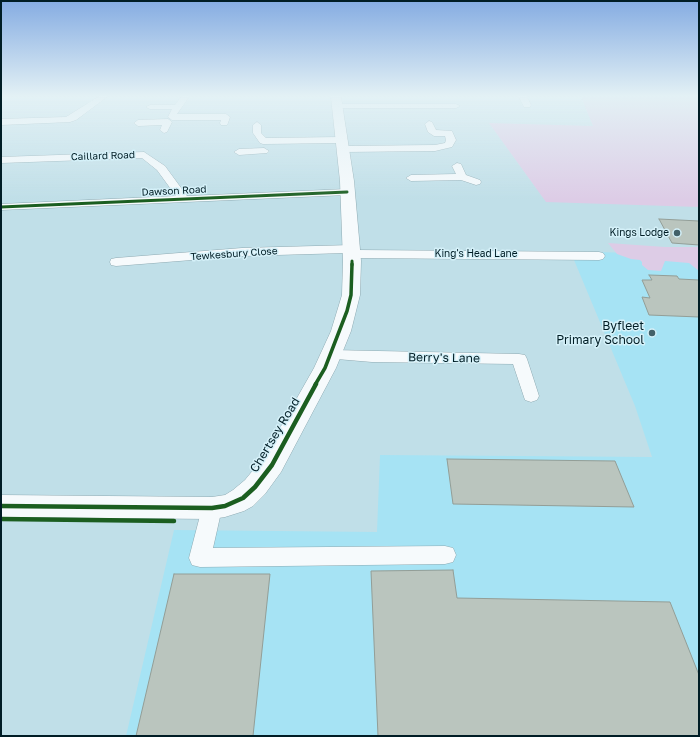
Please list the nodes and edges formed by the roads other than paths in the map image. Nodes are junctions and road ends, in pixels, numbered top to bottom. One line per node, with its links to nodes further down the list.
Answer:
1 (257, 131): 7 (street)
2 (340, 131): 5 (street, Chertsey Road)
3 (432, 131): 4 (street)
4 (449, 133): 6 (street)
5 (342, 145): 6 (street); 7 (street); 15 (street, Chertsey Road)
6 (440, 148): 10 (street)
7 (264, 151): 8 (street)
8 (239, 152)
9 (1, 160): 16 (street, Caillard Road)
10 (456, 166): 11 (street); 12 (street)
11 (444, 167)
12 (462, 177): 13 (street); 14 (street)
13 (411, 178)
14 (476, 182)
15 (347, 192): 16 (street, Dawson Road); 18 (street, Chertsey Road)
16 (184, 199): 17 (street, Dawson Road)
17 (1, 207)
18 (352, 252): 19 (street, King's Head Lane); 20 (street, Tewkesbury Close); 21 (street, Chertsey Road)
19 (599, 256)
20 (116, 262)
21 (331, 355): 22 (street, Berry's Lane); 24 (street, Chertsey Road)
22 (531, 396)
23 (1, 506): 24 (street, Chertsey Road)
24 (212, 508): 25 (street)
25 (445, 555)

